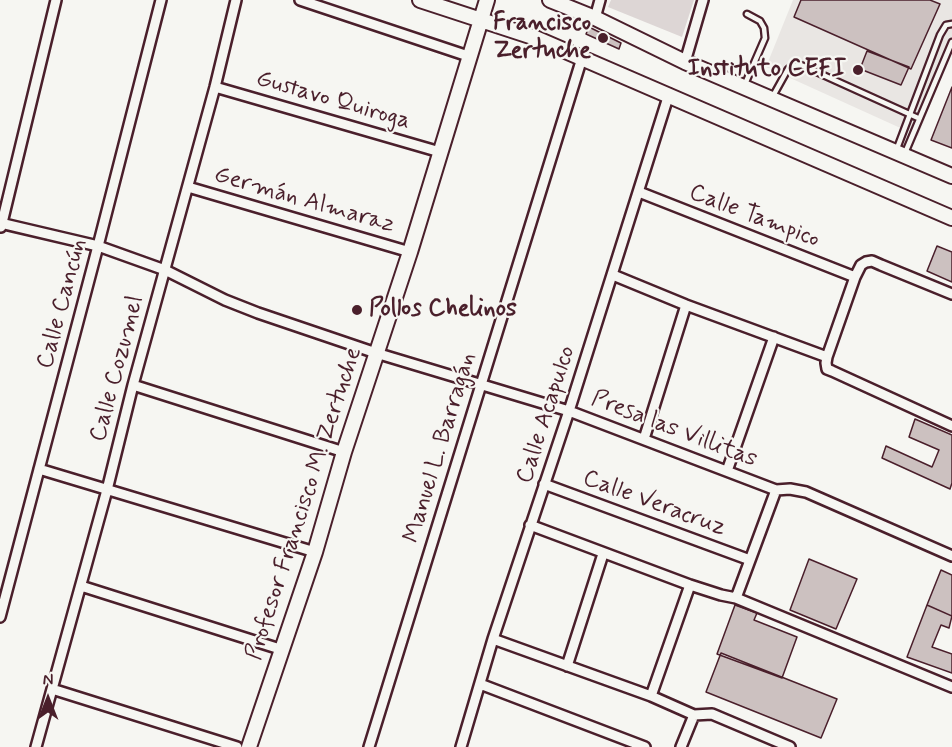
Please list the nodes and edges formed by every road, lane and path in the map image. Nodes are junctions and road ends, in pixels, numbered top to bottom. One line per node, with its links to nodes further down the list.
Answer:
1 (56, 0): 30 (street)
2 (161, 0): 31 (street, Calle Cancún)
3 (236, 0): 18 (street, Calle Cozumel)
4 (300, 0): 15 (street)
5 (420, 0): 12 (main road)
6 (488, 0): 12 (main road, Profesor Francisco M. Zertuche)
7 (550, 0): 11 (main road)
8 (600, 0): 11 (street)
9 (703, 0): 17 (street)
10 (747, 14): 19 (lane)
11 (595, 18): 17 (main road)
12 (482, 20): 15 (main road, Profesor Francisco M. Zertuche); 16 (main road)
13 (952, 24): 22 (lane)
14 (952, 42): 23 (lane)
15 (471, 57): 24 (main road, Profesor Francisco M. Zertuche)
16 (582, 58): 20 (main road); 42 (street, Manuel L. Barragán)
17 (685, 62): 19 (main road)
18 (215, 87): 24 (street, Gustavo Quiroga); 27 (street, Calle Cozumel)
19 (744, 87): 21 (main road)
20 (669, 94): 28 (street, Calle Acapulco); 29 (main road)
21 (772, 99): 22 (lane); 25 (main road)
22 (911, 115): 23 (lane); 25 (lane)
23 (918, 118): 25 (lane)
24 (440, 152): 32 (main road, Profesor Francisco M. Zertuche)
25 (900, 154): 26 (main road)
26 (952, 176)
27 (188, 187): 32 (street, Germán Almaraz); 33 (street, Calle Cozumel)
28 (639, 192): 34 (street, Calle Acapulco); 35 (street, Calle Tampico)
29 (952, 218)
30 (0, 225): 31 (street, Presa las Villitas)
31 (99, 246): 33 (street, Presa las Villitas); 47 (street, Calle Cancún)
32 (410, 252): 39 (main road, Profesor Francisco M. Zertuche)
33 (165, 270): 39 (street, Presa las Villitas); 41 (street, Calle Cozumel)
34 (613, 275): 37 (street); 43 (street, Calle Acapulco)
35 (855, 277): 36 (street); 40 (street)
36 (952, 294)
37 (686, 305): 38 (street); 45 (street)
38 (774, 337): 40 (street); 48 (street)
39 (376, 353): 42 (street, Presa las Villitas); 46 (main road, Profesor Francisco M. Zertuche)
40 (827, 357): 44 (street)
41 (133, 385): 46 (street); 50 (street, Calle Cozumel)
42 (480, 385): 43 (street, Presa las Villitas); 72 (street, Manuel L. Barragán)
43 (569, 411): 45 (street, Presa las Villitas); 49 (street, Calle Acapulco)
44 (952, 426)
45 (644, 439): 48 (street, Presa las Villitas)
46 (344, 452): 53 (main road, Profesor Francisco M. Zertuche)
47 (39, 469): 50 (street); 60 (street, Calle Cancún)
48 (727, 471): 51 (street, Presa las Villitas)
49 (544, 484): 52 (street, Calle Acapulco); 56 (street, Calle Veracruz)
50 (107, 490): 53 (street); 58 (street, Calle Cozumel)
51 (776, 490): 55 (street, Presa las Villitas); 56 (street)
52 (530, 525): 54 (street); 61 (street, Calle Acapulco)
53 (315, 552): 62 (main road, Profesor Francisco M. Zertuche)
54 (603, 554): 57 (street); 63 (street)
55 (952, 556)
56 (750, 560): 59 (street)
57 (690, 585): 59 (street); 67 (street)
58 (81, 586): 62 (street); 66 (street, Calle Cozumel)
59 (736, 598): 65 (street)
60 (0, 617)
61 (493, 639): 63 (street); 64 (street, Calle Acapulco)
62 (283, 650): 71 (main road, Profesor Francisco M. Zertuche)
63 (567, 666): 67 (street)
64 (480, 684): 73 (street, Calle Acapulco); 74 (street)
65 (952, 687)
66 (52, 689): 69 (street, Calle Cozumel); 70 (street)
67 (651, 696): 68 (street)
68 (694, 715): 75 (street); 76 (street)
69 (36, 747)
70 (237, 747)
71 (249, 747)
72 (369, 747)
73 (461, 747)
74 (645, 747)
75 (681, 747)
76 (790, 747)

